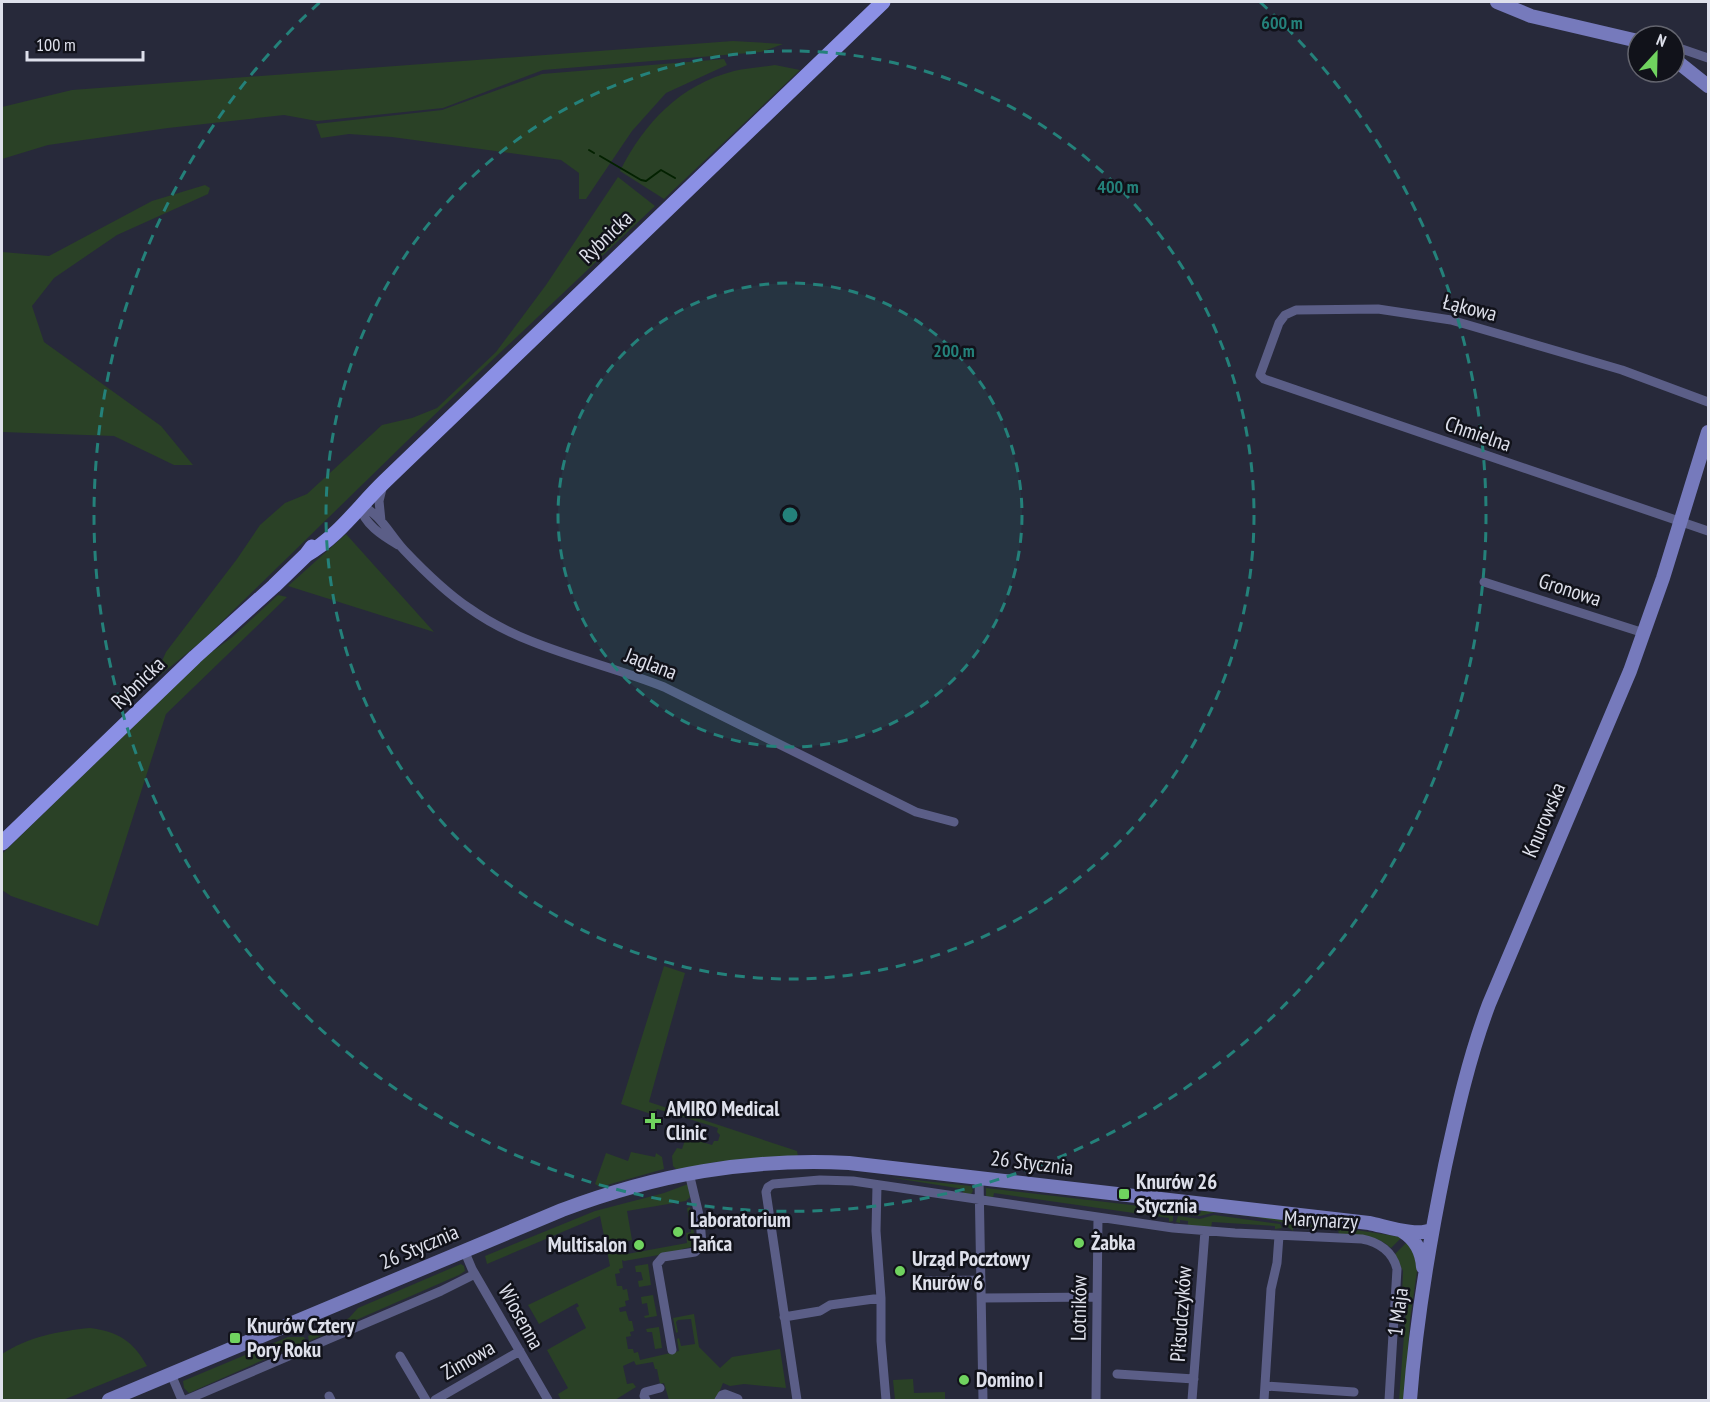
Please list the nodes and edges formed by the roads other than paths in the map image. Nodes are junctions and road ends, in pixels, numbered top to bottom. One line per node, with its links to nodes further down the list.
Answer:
1 (883, 2): 11 (main road, Rybnicka)
2 (1497, 2): 3 (street)
3 (1626, 38)
4 (1686, 50): 5 (street)
5 (1708, 58)
6 (1686, 68): 7 (street)
7 (1706, 83)
8 (1264, 379): 9 (street, Łąkowa); 13 (street, Chmielna)
9 (1708, 402)
10 (1708, 432): 13 (street, Knurowska)
11 (385, 480): 12 (main road, Rybnicka); 14 (street)
12 (360, 505): 14 (street, Jaglana); 15 (main road, Rybnicka); 17 (main road, Rybnicka)
13 (1681, 521): 16 (street, Chmielna); 19 (street, Knurowska)
14 (376, 524): 15 (street); 20 (street, Jaglana)
15 (342, 528): 17 (main road, Rybnicka)
16 (1708, 531)
17 (306, 555): 21 (main road, Rybnicka)
18 (1484, 582): 19 (street, Gronowa)
19 (1644, 633): 25 (street, Knurowska)
20 (954, 822)
21 (2, 843)
22 (689, 1173): 23 (street, 26 Stycznia); 34 (street, 26 Stycznia); 43 (street)
23 (979, 1178): 26 (street); 28 (street, 26 Stycznia)
24 (877, 1185): 26 (street, Marynarzy); 40 (street); 42 (street, Marynarzy)
25 (1440, 1189): 29 (street); 30 (street, Knurowska)
26 (980, 1199): 27 (street, Marynarzy); 37 (street)
27 (1098, 1217): 32 (street, Marynarzy); 39 (street, Lotników)
28 (1369, 1223): 29 (street, 26 Stycznia); 31 (street, 26 Stycznia)
29 (1414, 1224): 30 (street, 26 Stycznia)
30 (1432, 1229): 31 (street, 26 Stycznia); 36 (street, 1 Maja)
31 (1400, 1230): 36 (street)
32 (1205, 1231): 33 (street, Marynarzy); 48 (street, Piłsudczyków)
33 (1279, 1236): 49 (street); 67 (street, Marynarzy)
34 (464, 1250): 35 (street, Wiosenna); 46 (street, 26 Stycznia)
35 (475, 1274): 44 (street, Wiosenna); 55 (street)
36 (1423, 1279): 68 (street, 1 Maja)
37 (981, 1280): 38 (street); 41 (street)
38 (915, 1281)
39 (1097, 1297): 41 (street); 64 (street, Lotników)
40 (881, 1298): 42 (street); 62 (street)
41 (982, 1298): 63 (street)
42 (784, 1317): 61 (street)
43 (672, 1350)
44 (519, 1351): 57 (street, Zimowa); 58 (street, Wiosenna)
45 (400, 1356): 56 (street, Zimowa)
46 (171, 1374): 53 (street, 26 Stycznia); 55 (street)
47 (1117, 1374): 48 (street)
48 (1194, 1379): 65 (street, Piłsudczyków)
49 (1264, 1386): 51 (street); 66 (street)
50 (660, 1388): 59 (street)
51 (1354, 1392)
52 (738, 1399): 60 (street)
53 (109, 1400): 54 (street, 26 Stycznia)
54 (104, 1401)
55 (184, 1401)
56 (426, 1401)
57 (435, 1401)
58 (548, 1401)
59 (646, 1401)
60 (719, 1401)
61 (797, 1401)
62 (886, 1401)
63 (983, 1401)
64 (1096, 1401)
65 (1192, 1401)
66 (1264, 1401)
67 (1389, 1401)
68 (1410, 1401)

